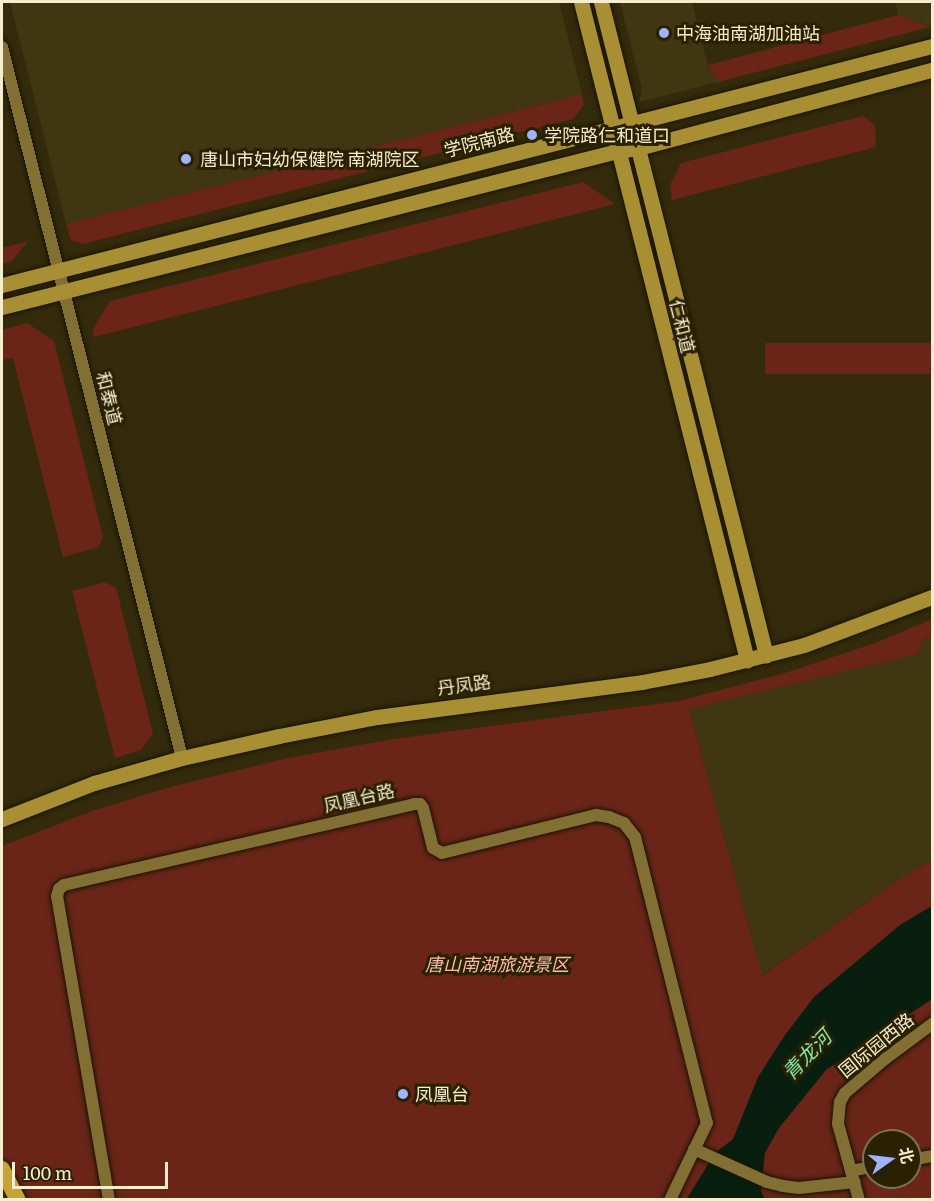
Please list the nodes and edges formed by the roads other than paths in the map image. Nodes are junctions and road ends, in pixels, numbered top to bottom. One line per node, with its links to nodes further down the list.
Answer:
1 (581, 2): 7 (main road, 仁和道)
2 (601, 2): 6 (main road, 仁和道)
3 (933, 46): 6 (main road, 学院南路)
4 (2, 47): 10 (street, 和泰道)
5 (933, 70): 8 (main road)
6 (632, 123): 7 (main road, 学院南路); 8 (main road, 仁和道)
7 (612, 128): 9 (main road, 仁和道); 10 (main road, 学院南路)
8 (638, 148): 9 (main road); 15 (main road, 仁和道)
9 (617, 150): 12 (main road); 16 (main road, 仁和道)
10 (58, 270): 11 (main road, 学院南路); 12 (street, 和泰道)
11 (2, 285)
12 (63, 291): 13 (main road); 17 (street, 和泰道)
13 (2, 307)
14 (933, 597): 15 (main road, 丹凤路)
15 (766, 655): 16 (main road, 丹凤路)
16 (747, 660): 17 (main road, 丹凤路)
17 (182, 758): 18 (main road, 丹凤路)
18 (2, 819)
19 (933, 1024): 23 (street, 国际园西路)
20 (694, 1149): 23 (street); 25 (street, 凤凰台路); 26 (street, 凤凰台路)
21 (2, 1169): 24 (highway)
22 (862, 1172): 23 (street)
23 (853, 1176): 27 (street, 国际园西路)
24 (18, 1200)
25 (110, 1200)
26 (670, 1200)
27 (859, 1200)

